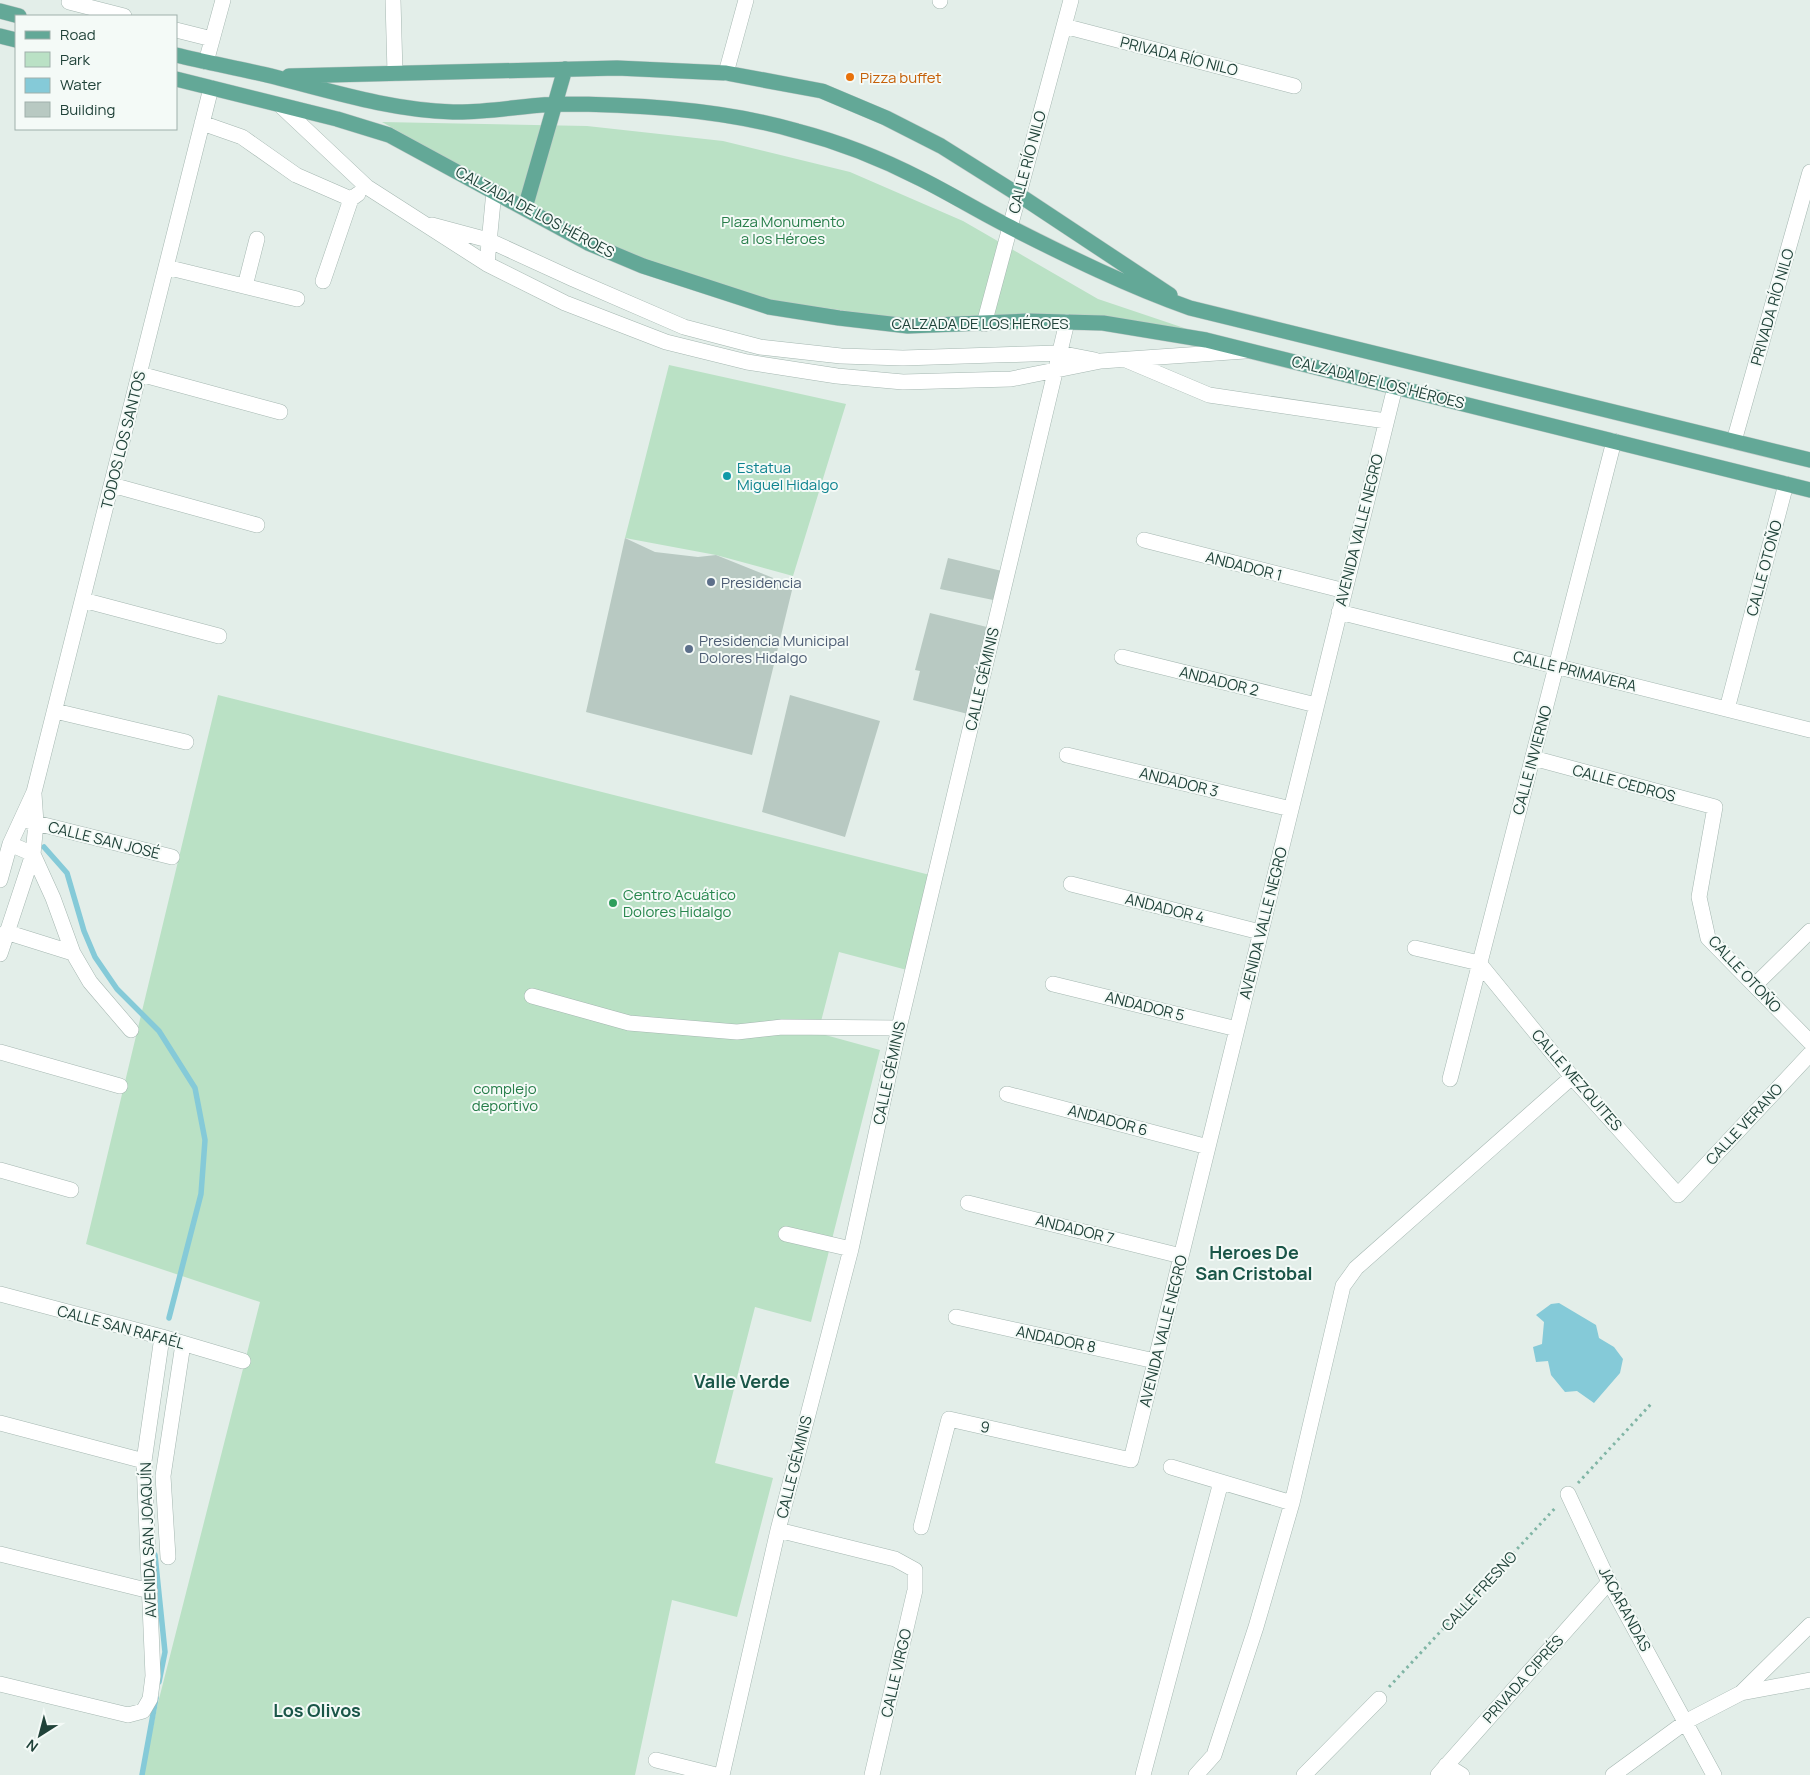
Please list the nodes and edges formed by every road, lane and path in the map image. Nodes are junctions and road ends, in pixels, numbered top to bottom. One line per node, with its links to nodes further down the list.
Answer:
1 (223, 0): 13 (street)
2 (393, 0): 17 (street)
3 (746, 0): 19 (street)
4 (1071, 0): 9 (street, CALLE RÍO NILO)
5 (68, 6): 8 (street)
6 (0, 12): 7 (main road)
7 (15, 15)
8 (118, 15)
9 (1064, 26): 22 (street, PRIVADA RÍO NILO); 30 (street, CALLE RÍO NILO)
10 (178, 31): 13 (street)
11 (0, 36): 12 (main road)
12 (15, 40)
13 (212, 40): 15 (street)
14 (178, 55): 15 (main road, CALZADA DE LOS HÉROES)
15 (206, 62): 18 (main road, CALZADA DE LOS HÉROES)
16 (565, 69): 17 (main road); 19 (main road); 24 (main road)
17 (395, 72): 20 (main road)
18 (256, 73): 20 (main road, CALZADA DE LOS HÉROES); 23 (main road)
19 (726, 73): 30 (main road)
20 (274, 77): 24 (main road, CALZADA DE LOS HÉROES)
21 (178, 80): 23 (main road, CALZADA DE LOS HÉROES)
22 (1294, 86)
23 (211, 88): 25 (main road, CALZADA DE LOS HÉROES); 26 (street, TODOS LOS SANTOS)
24 (556, 104): 32 (main road); 34 (main road, CALZADA DE LOS HÉROES)
25 (282, 107): 28 (street); 29 (main road, CALZADA DE LOS HÉROES)
26 (202, 123): 31 (street); 38 (street, TODOS LOS SANTOS)
27 (1810, 172): 59 (street, PRIVADA RÍO NILO)
28 (367, 187): 31 (street); 33 (street)
29 (494, 191): 32 (main road, CALZADA DE LOS HÉROES); 36 (street)
30 (1019, 195): 34 (street, CALLE RÍO NILO); 44 (main road)
31 (351, 199): 40 (street)
32 (525, 208): 46 (main road, CALZADA DE LOS HÉROES)
33 (416, 220): 36 (street); 37 (street)
34 (1010, 227): 44 (main road, CALZADA DE LOS HÉROES); 46 (street, CALLE RÍO NILO)
35 (257, 239): 41 (street)
36 (488, 240): 37 (street); 39 (street)
37 (487, 264): 43 (street)
38 (166, 267): 41 (street); 53 (street, TODOS LOS SANTOS)
39 (573, 279): 43 (street); 49 (street)
40 (323, 281)
41 (245, 286): 42 (street)
42 (297, 299)
43 (565, 303): 54 (street)
44 (1190, 308): 59 (main road, CALZADA DE LOS HÉROES)
45 (1067, 322): 46 (main road, CALZADA DE LOS HÉROES); 47 (main road, CALZADA DE LOS HÉROES); 48 (street, CALLE GÉMINIS)
46 (984, 324)
47 (1251, 351): 50 (street); 55 (main road, CALZADA DE LOS HÉROES)
48 (1059, 353): 49 (street); 51 (street); 52 (street, CALLE GÉMINIS)
49 (903, 358): 54 (street)
50 (1123, 359): 51 (street); 57 (street)
51 (1101, 361): 52 (street)
52 (1056, 372): 54 (street); 97 (street, CALLE GÉMINIS)
53 (140, 374): 56 (street); 62 (street, TODOS LOS SANTOS)
54 (903, 382)
55 (1395, 386): 57 (street, AVENIDA VALLE NEGRO); 58 (main road, CALZADA DE LOS HÉROES)
56 (280, 412)
57 (1386, 421): 66 (street, AVENIDA VALLE NEGRO)
58 (1614, 442): 61 (main road, CALZADA DE LOS HÉROES); 71 (street, CALLE INVIERNO)
59 (1734, 442): 60 (main road, CALZADA DE LOS HÉROES)
60 (1810, 460)
61 (1786, 484): 63 (main road, CALZADA DE LOS HÉROES); 73 (street, CALLE OTOÑO)
62 (112, 485): 64 (street); 67 (street, TODOS LOS SANTOS)
63 (1810, 490)
64 (257, 525)
65 (1144, 540): 66 (street, ANDADOR 1)
66 (1344, 591): 68 (street, AVENIDA VALLE NEGRO)
67 (83, 600): 69 (street); 74 (street, TODOS LOS SANTOS)
68 (1339, 612): 71 (street, CALLE PRIMAVERA); 72 (street, AVENIDA VALLE NEGRO)
69 (219, 636)
70 (1122, 657): 72 (street, ANDADOR 2)
71 (1557, 666): 73 (street, CALLE PRIMAVERA); 78 (street, CALLE INVIERNO)
72 (1316, 705): 80 (street, AVENIDA VALLE NEGRO)
73 (1727, 709): 75 (street, CALLE PRIMAVERA)
74 (55, 711): 76 (street); 81 (street, TODOS LOS SANTOS)
75 (1810, 730)
76 (186, 742)
77 (1067, 755): 80 (street, ANDADOR 3)
78 (1532, 758): 79 (street, CALLE CEDROS); 93 (street, CALLE INVIERNO)
79 (1715, 807): 95 (street, CALLE OTOÑO)
80 (1291, 809): 89 (street, AVENIDA VALLE NEGRO)
81 (29, 821): 82 (street, TODOS LOS SANTOS); 83 (street, TODOS LOS SANTOS); 84 (street, CALLE SAN JOSÉ)
82 (10, 844): 83 (street); 85 (street, TODOS LOS SANTOS)
83 (33, 854): 88 (street, TODOS LOS SANTOS); 91 (street)
84 (172, 857)
85 (0, 880)
86 (1071, 884): 89 (street, ANDADOR 4)
87 (1810, 931): 95 (street)
88 (6, 932): 91 (street); 92 (street, TODOS LOS SANTOS)
89 (1260, 932): 98 (street, AVENIDA VALLE NEGRO)
90 (1415, 948): 93 (street)
91 (73, 953): 99 (street)
92 (0, 954)
93 (1479, 963): 103 (street, CALLE MEZQUITES); 104 (street, CALLE INVIERNO)
94 (1053, 984): 98 (street, ANDADOR 5)
95 (1756, 986): 100 (street, CALLE OTOÑO)
96 (532, 996): 97 (street)
97 (899, 1028): 113 (street, CALLE GÉMINIS)
98 (1237, 1029): 107 (street, AVENIDA VALLE NEGRO)
99 (132, 1030)
100 (1810, 1042)
101 (0, 1052): 105 (street)
102 (1810, 1054): 110 (street, CALLE VERANO)
103 (1572, 1077): 110 (street, CALLE MEZQUITES); 128 (street)
104 (1450, 1079)
105 (120, 1086)
106 (1007, 1094): 107 (street, ANDADOR 6)
107 (1208, 1147): 114 (street, AVENIDA VALLE NEGRO)
108 (0, 1170): 109 (street)
109 (72, 1190)
110 (1678, 1195)
111 (968, 1203): 114 (street, ANDADOR 7)
112 (786, 1234): 113 (street)
113 (850, 1249): 130 (street, CALLE GÉMINIS)
114 (1181, 1256): 120 (street, AVENIDA VALLE NEGRO)
115 (0, 1294): 117 (street, CALLE SAN RAFAÉL)
116 (956, 1317): 120 (street, ANDADOR 8)
117 (162, 1337): 118 (street, CALLE SAN RAFAÉL); 124 (street, AVENIDA SAN JOAQUÍN)
118 (183, 1344): 119 (street, CALLE SAN RAFAÉL); 132 (street)
119 (242, 1361)
120 (1155, 1361): 123 (street, AVENIDA VALLE NEGRO)
121 (1651, 1404): 127 (path, CALLE FRESNO)
122 (0, 1423): 124 (street)
123 (1131, 1460): 129 (street, 9)
124 (144, 1462): 134 (street, AVENIDA SAN JOAQUÍN)
125 (1171, 1467): 126 (street)
126 (1221, 1482): 128 (street); 146 (street)
127 (1568, 1494): 133 (street, JACARANDAS); 139 (path, CALLE FRESNO)
128 (1292, 1503): 147 (street)
129 (920, 1527)
130 (778, 1530): 144 (street, CALLE GÉMINIS); 145 (street, CALLE VIRGO)
131 (0, 1554): 134 (street)
132 (168, 1557)
133 (1609, 1582): 140 (street, JACARANDAS); 142 (street, PRIVADA CIPRÉS)
134 (150, 1591): 137 (street, AVENIDA SAN JOAQUÍN)
135 (1810, 1625): 138 (street)
136 (1810, 1680): 138 (street)
137 (0, 1684)
138 (1741, 1693): 140 (street)
139 (1379, 1698): 148 (street)
140 (1686, 1721): 150 (street); 151 (street, JACARANDAS)
141 (656, 1760): 143 (street)
142 (1442, 1770): 149 (street)
143 (716, 1775)
144 (722, 1775)
145 (872, 1775)
146 (1143, 1775)
147 (1196, 1775)
148 (1304, 1775)
149 (1462, 1775)
150 (1613, 1775)
151 (1714, 1775)

